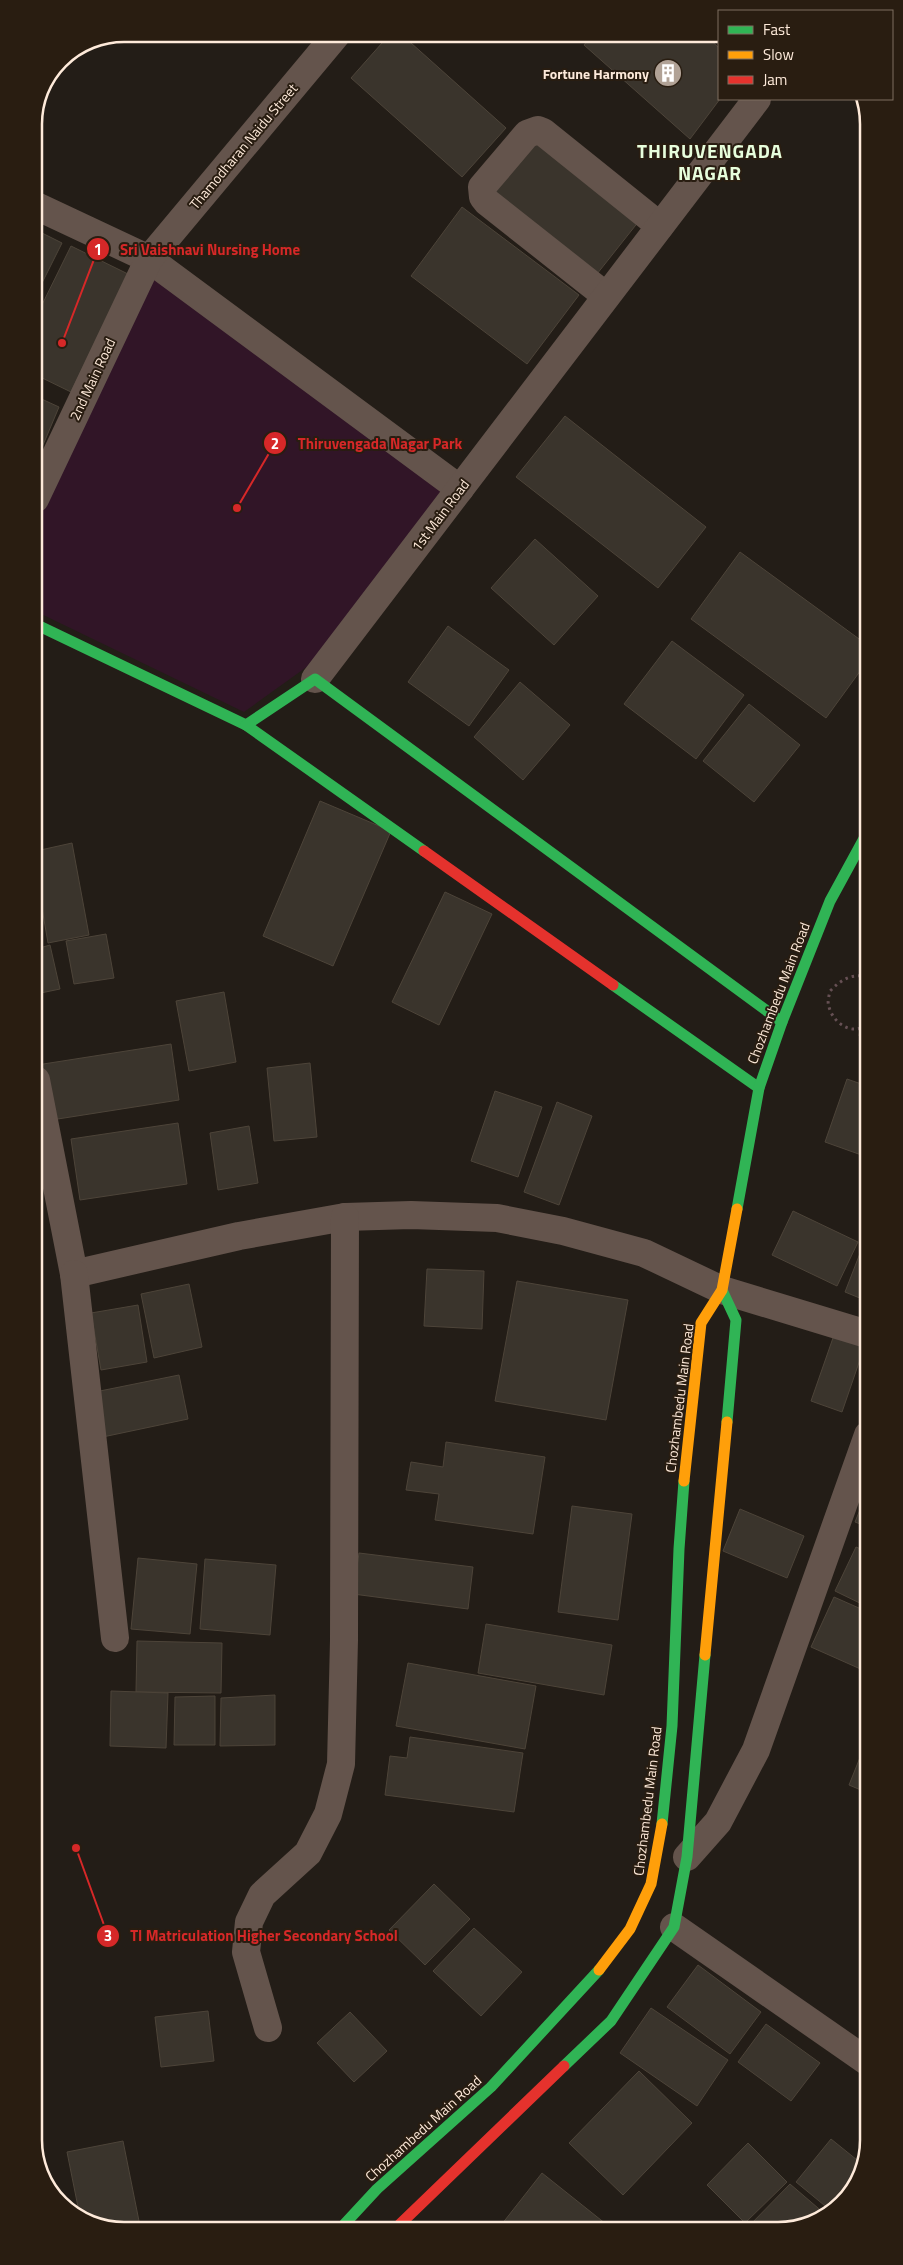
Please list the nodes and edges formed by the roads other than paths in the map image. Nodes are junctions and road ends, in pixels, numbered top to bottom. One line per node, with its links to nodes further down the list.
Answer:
1 (329, 42): 5 (street, Thamodharan Naidu Street)
2 (756, 100): 4 (street, 1st Main Road)
3 (43, 209): 5 (street)
4 (660, 226): 6 (street, 1st Main Road); 6 (street)
5 (149, 259): 7 (street, 2nd Main Road); 8 (street)
6 (606, 296): 8 (street, 1st Main Road)
7 (43, 483)
8 (460, 489): 10 (street, 1st Main Road)
9 (43, 628): 11 (street)
10 (315, 679): 11 (street, 1st Main Road); 13 (street)
11 (246, 725): 14 (street)
12 (861, 844): 13 (street, Chozhambedu Main Road)
13 (782, 1022): 14 (street, Chozhambedu Main Road)
14 (759, 1088): 18 (street, Chozhambedu Main Road)
15 (43, 1113): 17 (street)
16 (345, 1218): 17 (street); 18 (street); 24 (street)
17 (74, 1274): 21 (street)
18 (722, 1290): 19 (street); 22 (street); 26 (street, Chozhambedu Main Road)
19 (861, 1332)
20 (861, 1455): 22 (street)
21 (115, 1638)
22 (687, 1857): 23 (street)
23 (674, 1927): 25 (street); 27 (street)
24 (268, 2028)
25 (861, 2057)
26 (346, 2222)
27 (402, 2222)

